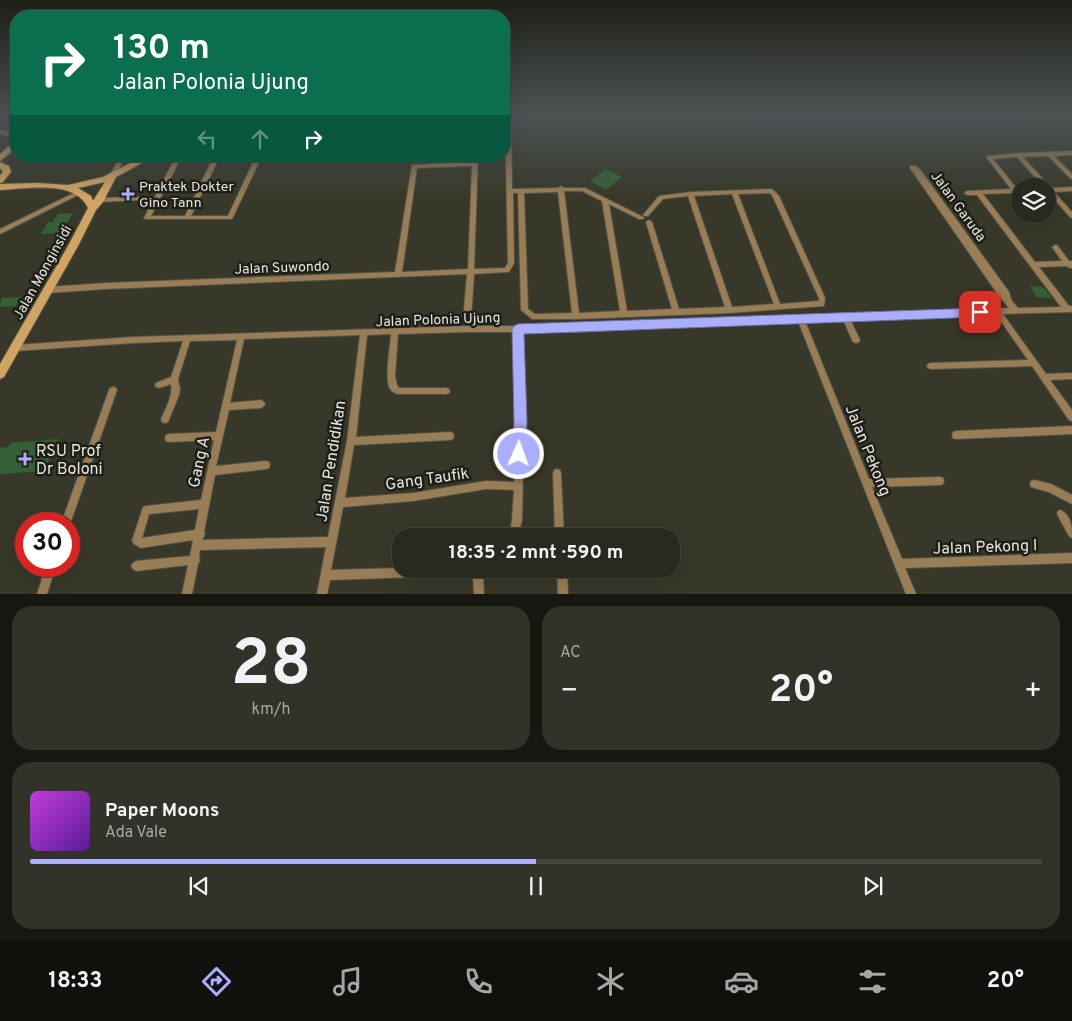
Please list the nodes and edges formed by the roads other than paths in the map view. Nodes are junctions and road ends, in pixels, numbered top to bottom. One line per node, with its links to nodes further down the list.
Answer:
1 (10, 152): 11 (main road)
2 (1072, 153): 3 (street)
3 (1050, 154): 4 (street); 14 (street)
4 (1018, 155): 15 (street); 17 (street)
5 (120, 162): 13 (street, Jalan Monginsidi)
6 (140, 162): 13 (main road)
7 (176, 162): 39 (street)
8 (214, 162): 39 (street)
9 (255, 162): 39 (street)
10 (509, 162): 23 (street)
11 (1, 163): 16 (main road)
12 (475, 164): 44 (street); 45 (street)
13 (113, 176): 19 (main road); 34 (main road, Jalan Monginsidi)
14 (1072, 177)
15 (1038, 178)
16 (0, 180)
17 (1011, 184)
18 (0, 187): 19 (main road)
19 (71, 187): 26 (main road)
20 (561, 188): 24 (street); 35 (street); 54 (street)
21 (1056, 189): 22 (street)
22 (1072, 189)
23 (510, 190): 24 (street); 44 (street, Jalan Suwondo)
24 (521, 190): 54 (street)
25 (1011, 191): 29 (street)
26 (80, 192): 36 (main road); 40 (street)
27 (734, 192): 30 (street); 47 (street); 47 (street)
28 (967, 193): 29 (street)
29 (979, 193): 42 (street)
30 (690, 194): 38 (street); 49 (street)
31 (934, 195): 50 (street, Jalan Garuda)
32 (1056, 198): 37 (street)
33 (138, 199): 34 (street)
34 (100, 200): 36 (main road, Jalan Monginsidi)
35 (605, 201): 38 (street); 53 (street)
36 (92, 208): 46 (main road, Jalan Monginsidi)
37 (1072, 216)
38 (643, 217): 51 (street)
39 (187, 218)
40 (0, 232)
41 (1055, 246): 43 (street)
42 (1033, 265): 43 (street); 48 (street)
43 (1071, 265)
44 (471, 272): 45 (street, Jalan Suwondo); 57 (street)
45 (398, 276): 46 (street, Jalan Suwondo)
46 (48, 290): 64 (main road, Jalan Monginsidi)
47 (778, 307): 49 (street)
48 (1070, 309): 50 (street, Jalan Polonia Ujung)
49 (729, 310): 51 (street)
50 (1016, 311): 52 (street, Jalan Polonia Ujung)
51 (676, 312): 53 (street)
52 (998, 312): 55 (street, Jalan Polonia Ujung); 65 (street)
53 (624, 313): 54 (street)
54 (576, 316)
55 (846, 317): 56 (street, Jalan Polonia Ujung); 63 (street)
56 (800, 318): 58 (street, Jalan Polonia Ujung); 88 (street, Jalan Pekong)
57 (467, 320)
58 (518, 329): 59 (street, Jalan Polonia Ujung); 90 (street)
59 (395, 332): 60 (street, Jalan Polonia Ujung); 73 (street)
60 (364, 334): 61 (street, Jalan Polonia Ujung); 83 (street, Jalan Pendidikan)
61 (241, 338): 62 (street, Jalan Polonia Ujung); 75 (street, Gang A)
62 (187, 340): 64 (street, Jalan Polonia Ujung); 70 (street)
63 (856, 340)
64 (15, 348): 67 (main road, Jalan Monginsidi)
65 (1033, 363): 66 (street); 69 (street)
66 (932, 366)
67 (0, 374)
68 (1072, 376): 69 (street)
69 (1044, 377): 76 (street)
70 (174, 379): 71 (street); 77 (street)
71 (159, 385)
72 (113, 390): 94 (street)
73 (446, 392)
74 (261, 404): 75 (street)
75 (226, 407): 80 (street, Gang A)
76 (1071, 413)
77 (165, 419)
78 (1072, 430): 79 (street)
79 (956, 435)
80 (219, 436): 82 (street); 85 (street, Gang A)
81 (450, 436): 83 (street)
82 (168, 438)
83 (351, 441): 92 (street, Jalan Pendidikan)
84 (266, 465): 85 (street)
85 (211, 471): 93 (street, Gang A)
86 (557, 473): 97 (street)
87 (940, 481): 88 (street)
88 (866, 483): 104 (street, Jalan Pekong)
89 (1034, 484): 91 (street)
90 (518, 486): 92 (street, Gang Taufik); 96 (street)
91 (1072, 500)
92 (340, 503): 100 (street, Jalan Pendidikan)
93 (204, 504): 99 (street, Gang A); 99 (street)
94 (69, 512)
95 (1060, 514): 98 (street)
96 (515, 528)
97 (560, 528)
98 (1072, 533)
99 (200, 534): 101 (street, Gang A)
100 (332, 542): 101 (street); 106 (street, Jalan Pendidikan)
101 (198, 545): 103 (street, Gang A)
102 (1072, 558): 104 (street, Jalan Pekong I)
103 (195, 560): 105 (street); 110 (street, Gang A)
104 (899, 564): 114 (street, Jalan Pekong)
105 (136, 566)
106 (325, 575): 111 (street, Jalan Pendidikan); 112 (street)
107 (48, 577): 109 (street)
108 (562, 578): 113 (street)
109 (42, 594)
110 (187, 594)
111 (322, 594)
112 (479, 594)
113 (563, 594)
114 (911, 594)

